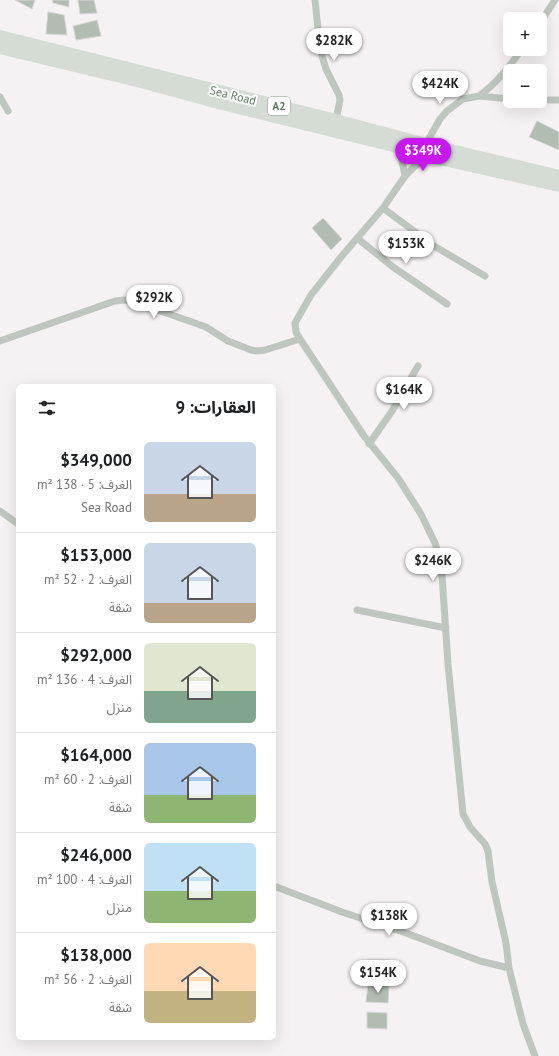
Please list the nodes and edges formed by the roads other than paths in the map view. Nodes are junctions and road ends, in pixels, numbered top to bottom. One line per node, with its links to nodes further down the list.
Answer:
1 (315, 0): 14 (street)
2 (555, 0): 3 (street)
3 (547, 12)
4 (0, 36): 9 (highway, Sea Road / A2)
5 (0, 48): 9 (highway, Sea Road / A2)
6 (517, 56): 7 (street)
7 (479, 96): 10 (street); 15 (street)
8 (0, 97): 13 (street)
9 (223, 98): 14 (highway, Sea Road / A2); 16 (highway, Sea Road / A2)
10 (503, 98)
11 (547, 100): 12 (street)
12 (559, 100)
13 (8, 111)
14 (336, 120): 15 (highway, Sea Road / A2)
15 (426, 144): 20 (highway, Sea Road / A2)
16 (397, 147): 17 (highway, Sea Road / A2); 18 (street)
17 (431, 157): 18 (street); 20 (highway, Sea Road / A2)
18 (405, 176): 22 (street)
19 (559, 176): 20 (highway, Sea Road / A2)
20 (541, 177): 21 (highway, Sea Road / A2)
21 (559, 186)
22 (383, 208): 23 (street); 24 (street)
23 (357, 238): 25 (street); 26 (street)
24 (485, 276)
25 (447, 304)
26 (300, 339): 27 (street); 29 (street)
27 (0, 341)
28 (418, 366): 29 (street)
29 (369, 444): 33 (street)
30 (0, 511): 31 (street)
31 (16, 523)
32 (357, 610): 33 (street)
33 (446, 628): 35 (street)
34 (276, 887): 35 (street)
35 (509, 968): 36 (street)
36 (535, 1056)

